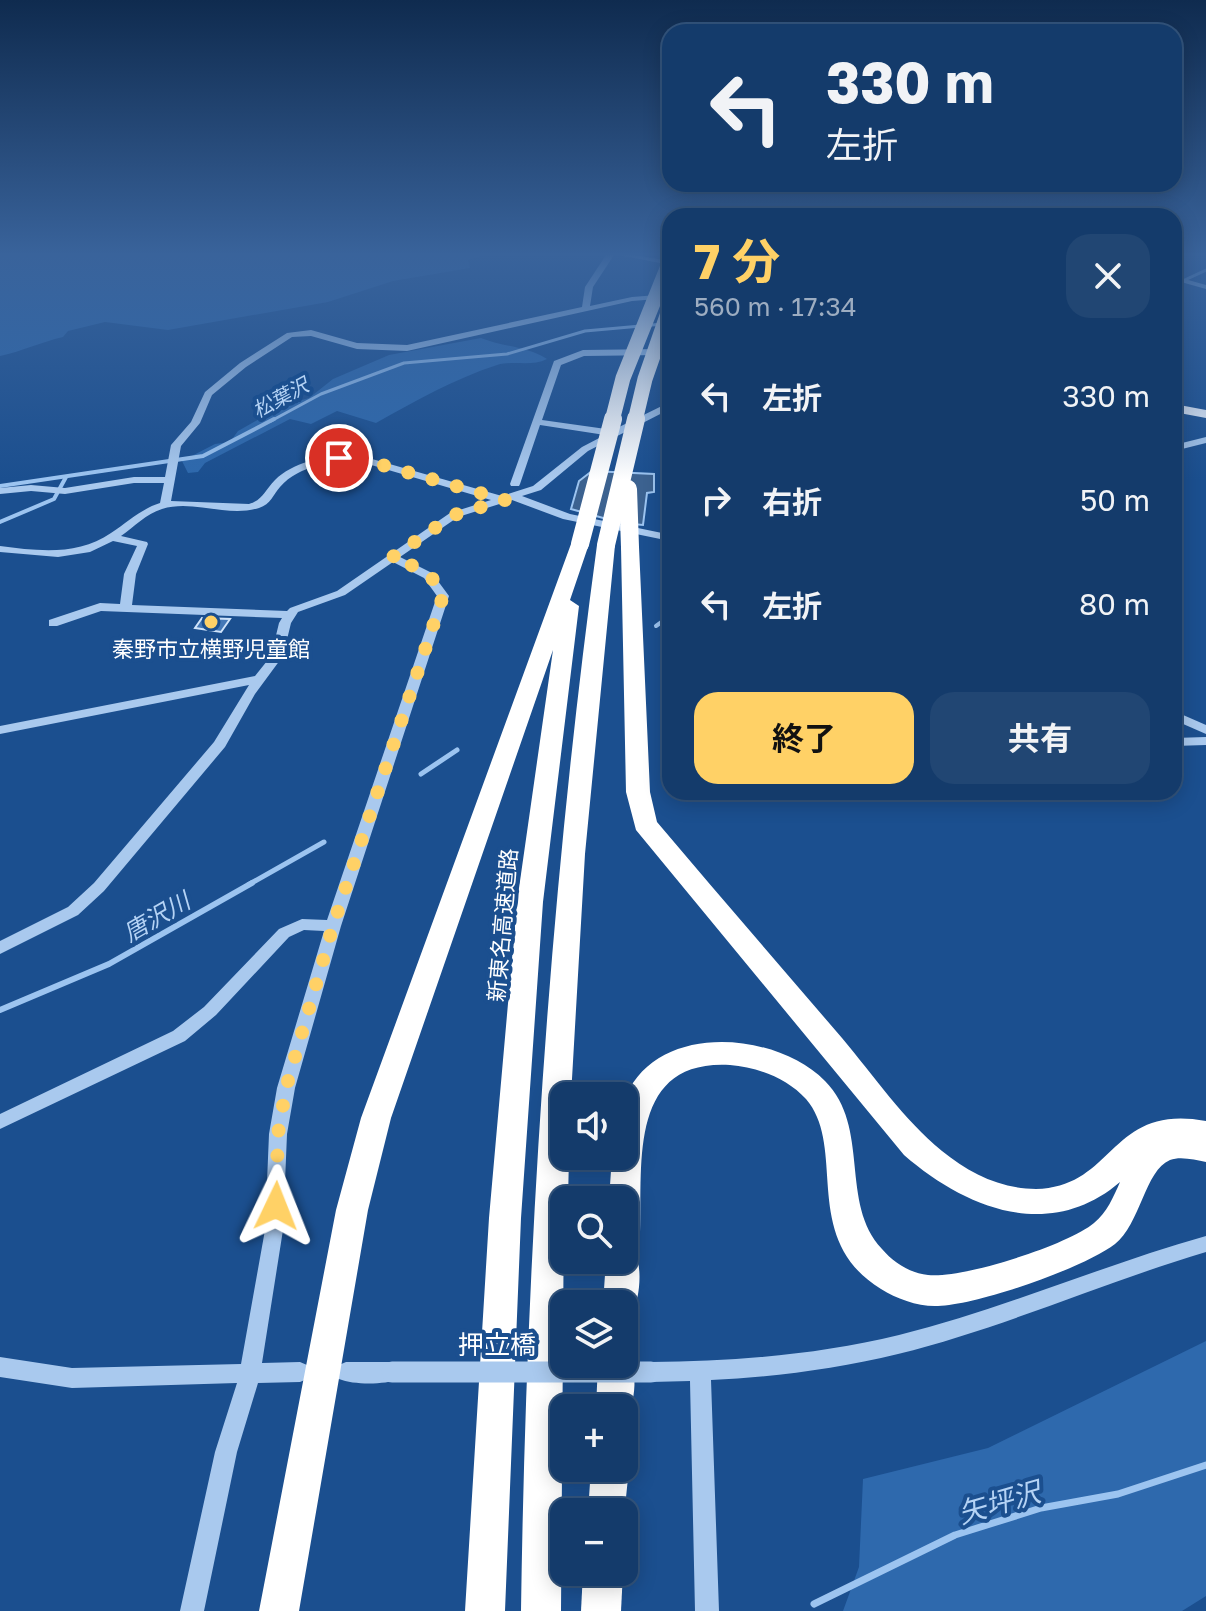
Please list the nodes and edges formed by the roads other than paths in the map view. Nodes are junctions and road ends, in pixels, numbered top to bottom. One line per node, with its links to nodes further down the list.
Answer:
1 (487, 330): 12 (street)
2 (642, 330): 18 (highway, 新東名高速道路, bridge)
3 (662, 330): 18 (highway, bridge)
4 (660, 352): 8 (street)
5 (662, 409): 9 (street)
6 (1182, 410): 7 (main road)
7 (1206, 414)
8 (536, 422): 9 (street); 14 (street)
9 (612, 433): 14 (street)
10 (1206, 440): 11 (street)
11 (1182, 446)
12 (168, 480): 13 (street); 15 (street)
13 (0, 491)
14 (512, 494): 15 (street); 16 (street); 20 (street)
15 (165, 505): 17 (street)
16 (662, 537)
17 (112, 538): 19 (street); 21 (street)
18 (605, 545): 33 (highway); 44 (highway); 45 (highway, 新東名高速道路); 46 (highway, 新東名高速道路)
19 (0, 549)
20 (391, 558): 22 (street); 30 (street)
21 (126, 607): 22 (street); 23 (street)
22 (288, 615): 24 (street)
23 (53, 623)
24 (260, 679): 26 (street); 31 (street)
25 (1182, 719): 27 (street)
26 (0, 730)
27 (1206, 730)
28 (1206, 741): 29 (street)
29 (1182, 742)
30 (333, 926): 32 (street); 41 (street)
31 (0, 948)
32 (0, 1122)
33 (1206, 1133)
34 (1206, 1149): 35 (highway)
35 (626, 1186)
36 (1206, 1244): 38 (street, 押立橋)
37 (0, 1367): 41 (street)
38 (700, 1371): 40 (street, 押立橋, bridge); 48 (street)
39 (300, 1372): 41 (street)
40 (346, 1372)
41 (250, 1374): 43 (street)
42 (602, 1586): 47 (highway)
43 (192, 1611)
44 (279, 1611)
45 (485, 1611)
46 (541, 1611)
47 (601, 1611)
48 (707, 1611)

